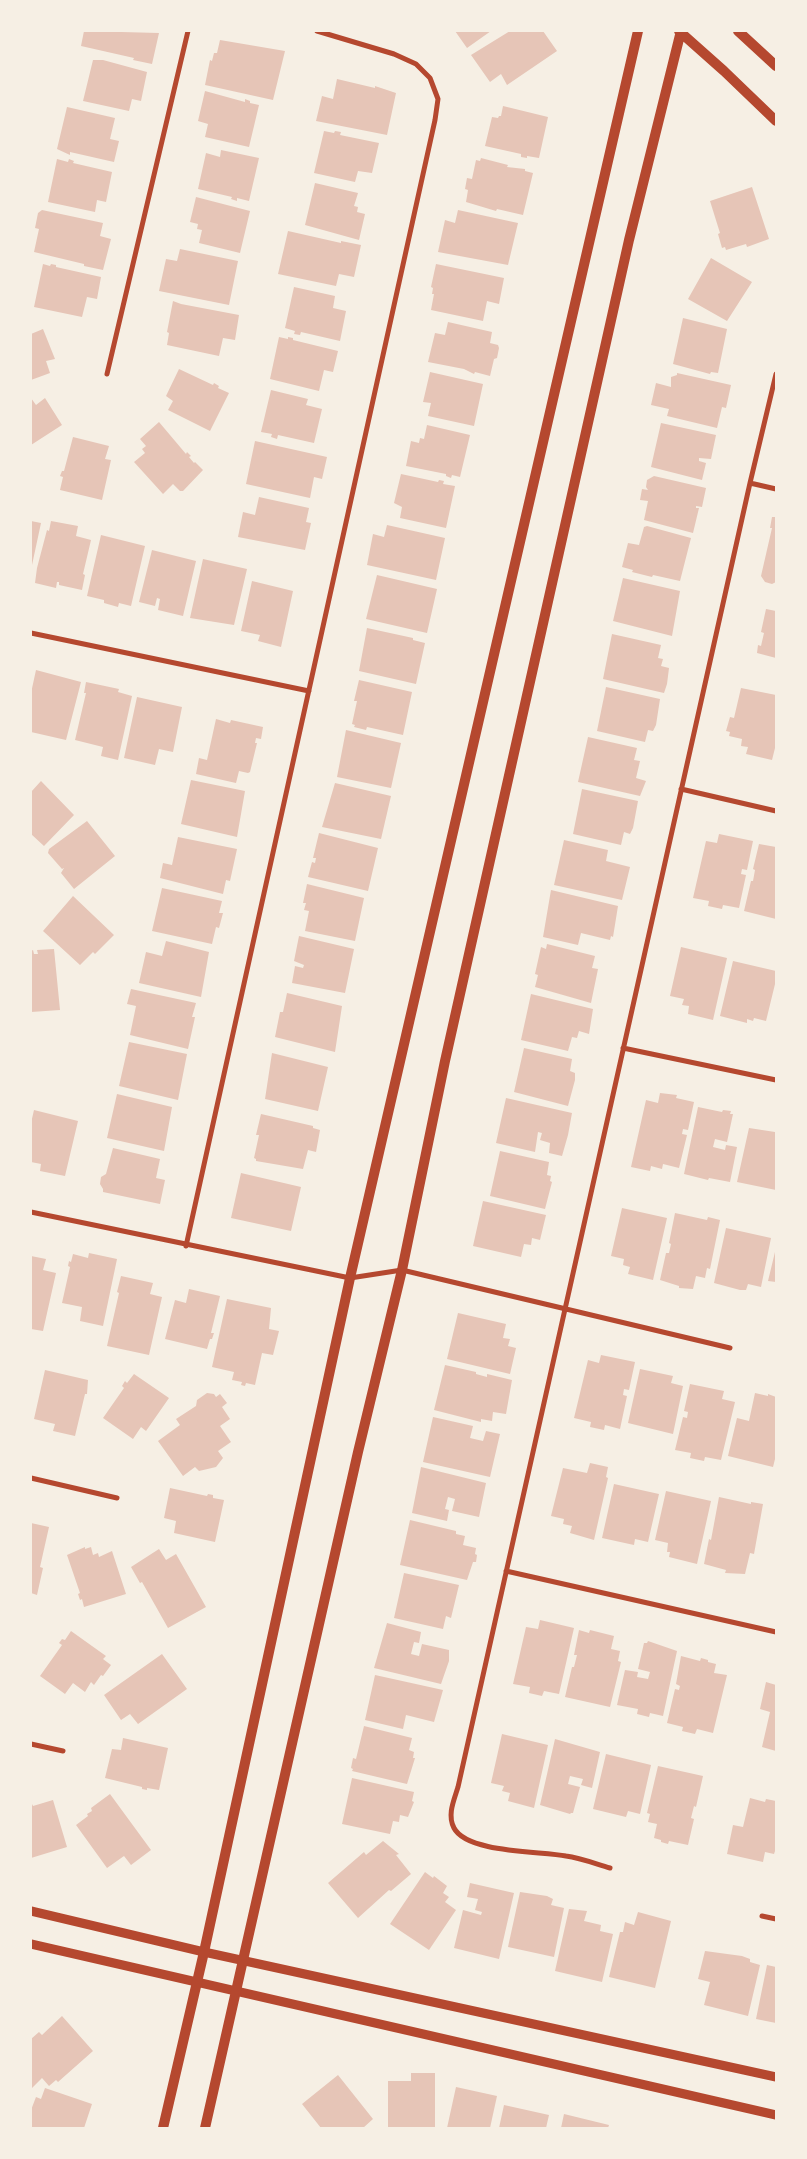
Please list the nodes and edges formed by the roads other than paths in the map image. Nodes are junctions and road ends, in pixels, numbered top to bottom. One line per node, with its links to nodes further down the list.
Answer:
1 (188, 31): 8 (street)
2 (317, 31): 13 (street)
3 (638, 31): 21 (main road)
4 (738, 31): 6 (main road)
5 (680, 32): 7 (main road); 20 (main road)
6 (776, 66)
7 (776, 121)
8 (107, 374)
9 (776, 374): 10 (street)
10 (750, 483): 11 (street); 14 (street)
11 (776, 489)
12 (31, 633): 13 (street)
13 (309, 692): 19 (street)
14 (681, 789): 15 (street); 16 (street)
15 (776, 811)
16 (623, 1048): 17 (street); 22 (street)
17 (776, 1080)
18 (31, 1212): 19 (street)
19 (186, 1246): 21 (street)
20 (402, 1270): 21 (street); 22 (street); 36 (main road)
21 (350, 1278): 35 (main road)
22 (565, 1308): 23 (street); 26 (street)
23 (730, 1348)
24 (31, 1478): 25 (street)
25 (117, 1498)
26 (506, 1571): 27 (street); 30 (street)
27 (776, 1632)
28 (31, 1744): 29 (street)
29 (63, 1751)
30 (610, 1868)
31 (31, 1911): 35 (street)
32 (762, 1916): 33 (street)
33 (776, 1919)
34 (31, 1944): 37 (street)
35 (204, 1952): 36 (street); 37 (main road)
36 (244, 1960): 38 (main road); 39 (street)
37 (197, 1981): 38 (street); 41 (main road)
38 (236, 1992): 40 (street); 42 (main road)
39 (776, 2077)
40 (776, 2115)
41 (163, 2128)
42 (205, 2128)

